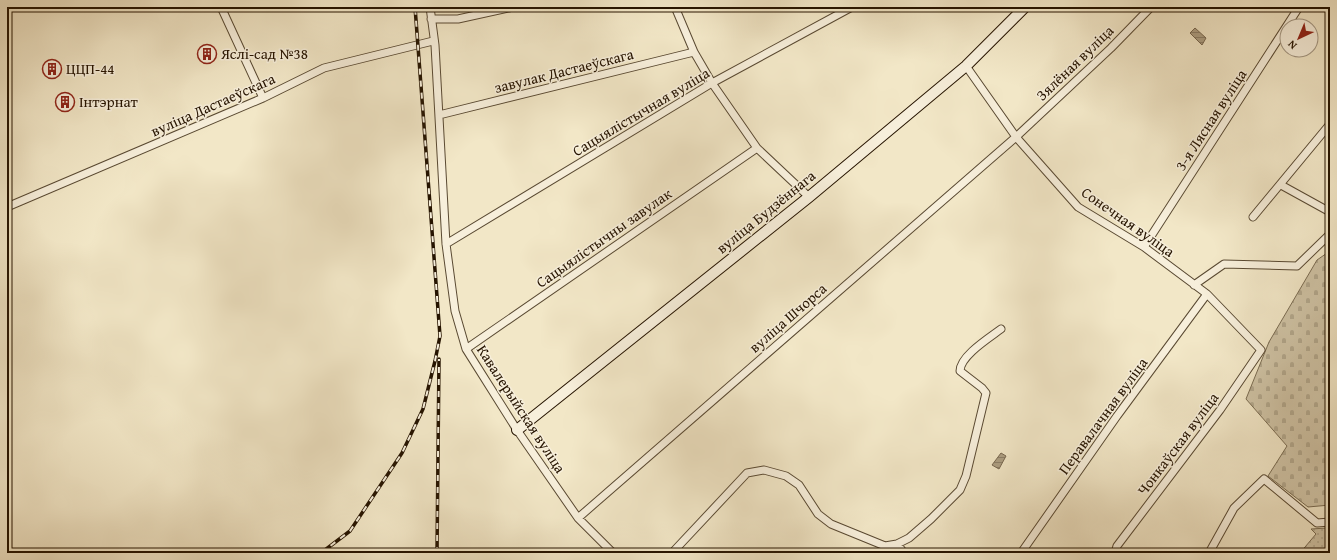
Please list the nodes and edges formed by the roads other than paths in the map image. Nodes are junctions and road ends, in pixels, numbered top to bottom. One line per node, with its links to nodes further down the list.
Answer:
1 (221, 7): 14 (street)
2 (430, 7): 9 (street, Кавалерыйская вуліца)
3 (513, 7): 9 (street)
4 (675, 7): 11 (street)
5 (852, 7): 13 (street, Сацыялістычная вуліца)
6 (1025, 7): 12 (street, вуліца Будзённага)
7 (1151, 7): 17 (street, Зялёная вуліца)
8 (1299, 7): 26 (street, 3-я Лясная вуліца)
9 (431, 19): 10 (street, Кавалерыйская вуліца)
10 (434, 43): 14 (street, вуліца Дастаеўскага); 15 (street, Кавалерыйская вуліца)
11 (694, 52): 13 (street); 15 (street, завулак Дастаеўскага)
12 (966, 66): 17 (street, Сонечная вуліца); 20 (street, вуліца Будзённага)
13 (712, 83): 18 (street); 25 (street, Сацыялістычная вуліца)
14 (263, 98): 21 (street, вуліца Дастаеўскага)
15 (439, 116): 25 (street, Кавалерыйская вуліца)
16 (1330, 124): 19 (street)
17 (1016, 137): 26 (street, Сонечная вуліца); 33 (street, вуліца Шчорса)
18 (757, 148): 20 (street); 30 (street, Сацыялістычны завулак)
19 (1281, 185): 22 (street); 23 (street)
20 (808, 198): 32 (street, вуліца Будзённага)
21 (7, 207)
22 (1330, 212)
23 (1253, 217)
24 (1330, 234): 27 (street)
25 (446, 244): 30 (street, Кавалерыйская вуліца)
26 (1144, 247): 27 (street, Сонечная вуліца)
27 (1194, 285): 28 (street, Сонечная вуліца)
28 (1207, 294): 31 (street, Сонечная вуліца); 39 (street, Перавалачная вуліца)
29 (1001, 329): 35 (street)
30 (466, 349): 32 (street, Кавалерыйская вуліца)
31 (1261, 350): 40 (street, Чонкаўская вуліца)
32 (517, 430): 33 (street, Кавалерыйская вуліца)
33 (578, 518): 36 (street, Кавалерыйская вуліца)
34 (1330, 522): 41 (street)
35 (898, 544): 37 (street); 38 (street)
36 (613, 553)
37 (672, 553)
38 (904, 553)
39 (1021, 553)
40 (1115, 553)
41 (1209, 553)

